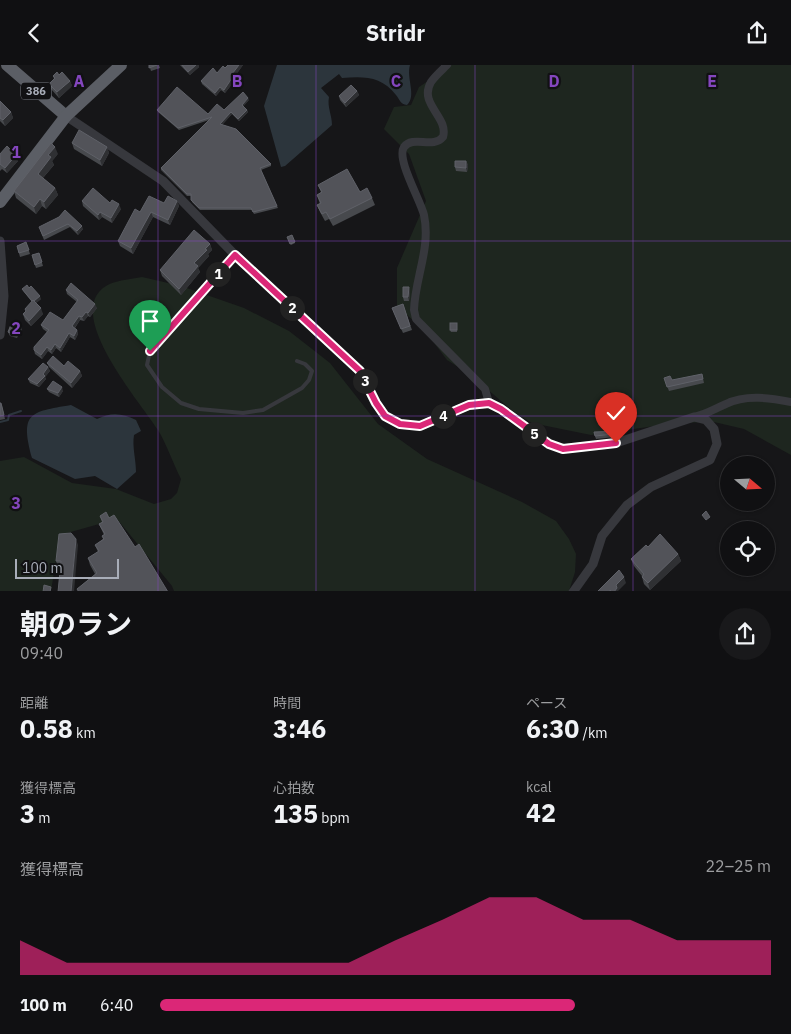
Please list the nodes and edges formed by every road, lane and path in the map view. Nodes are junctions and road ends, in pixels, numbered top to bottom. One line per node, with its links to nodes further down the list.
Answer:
1 (7, 65): 4 (highway, 386)
2 (121, 65): 4 (highway)
3 (447, 65): 11 (street)
4 (66, 116): 5 (highway); 7 (street)
5 (2, 194)
6 (0, 241): 8 (street)
7 (235, 255): 9 (lane); 11 (street)
8 (0, 335)
9 (297, 361)
10 (791, 402): 12 (street)
11 (489, 403): 12 (street)
12 (694, 417): 13 (street)
13 (573, 591)

